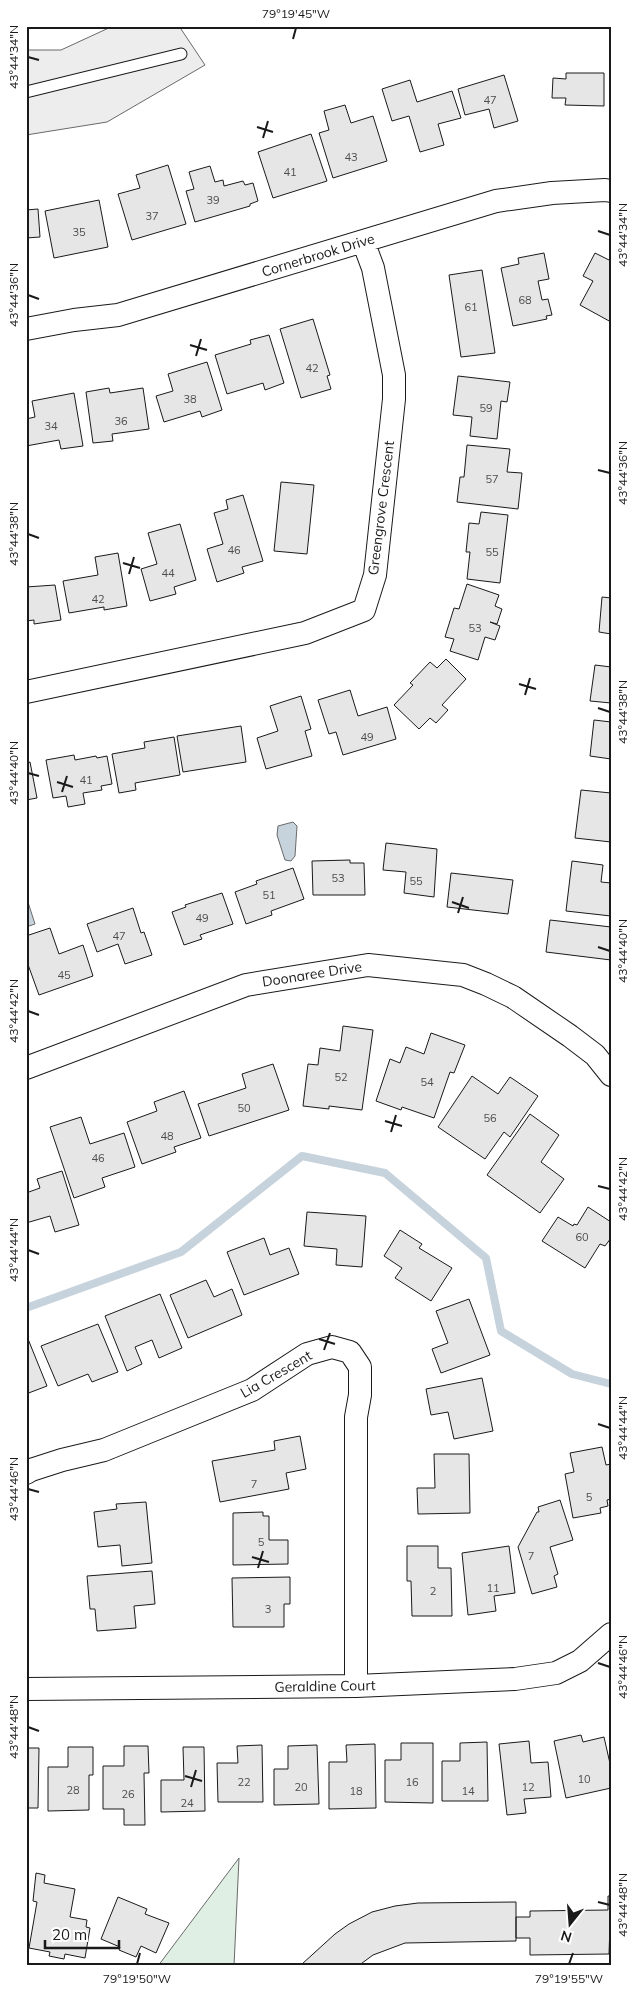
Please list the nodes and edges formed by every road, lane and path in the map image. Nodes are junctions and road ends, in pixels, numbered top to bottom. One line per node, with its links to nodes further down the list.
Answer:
1 (181, 54): 2 (lane)
2 (26, 92)
3 (611, 191): 4 (street, Cornerbrook Drive)
4 (363, 241): 5 (street, Cornerbrook Drive); 6 (street, Greengrove Crescent)
5 (26, 329)
6 (26, 692)
7 (26, 1068): 8 (street, Doonaree Drive)
8 (611, 1075)
9 (26, 1473): 11 (street, Lia Crescent)
10 (611, 1634): 11 (street, Geraldine Court)
11 (356, 1686): 12 (street, Geraldine Court)
12 (26, 1689)

